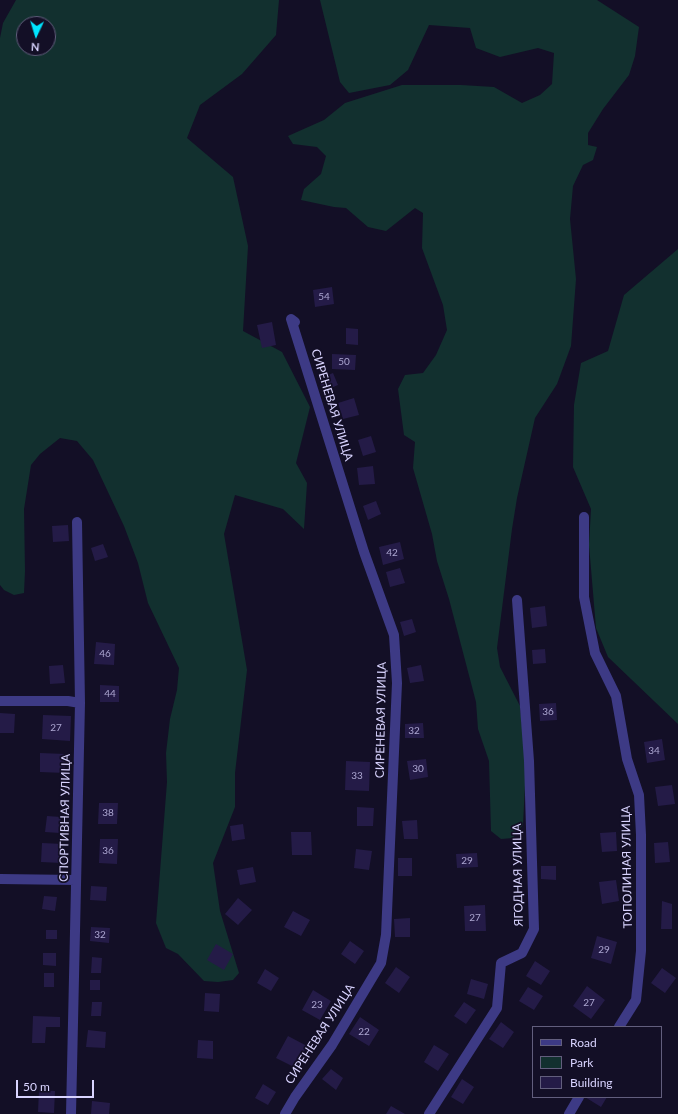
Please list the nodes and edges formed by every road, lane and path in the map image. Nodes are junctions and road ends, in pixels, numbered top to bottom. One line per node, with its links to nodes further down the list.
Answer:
1 (295, 322): 12 (street, СИРЕНЕВАЯ УЛИЦА)
2 (584, 518): 9 (street, ТОПОЛИНАЯ УЛИЦА)
3 (77, 522): 6 (street, СПОРТИВНАЯ УЛИЦА)
4 (517, 600): 13 (street, ЯГОДНАЯ УЛИЦА)
5 (0, 701): 6 (street)
6 (80, 703): 8 (street, СПОРТИВНАЯ УЛИЦА)
7 (0, 879): 8 (street)
8 (76, 880): 11 (street, СПОРТИВНАЯ УЛИЦА)
9 (620, 1026)
10 (578, 1098): 14 (street)
11 (70, 1114)
12 (285, 1114)
13 (429, 1114)
14 (569, 1114)

